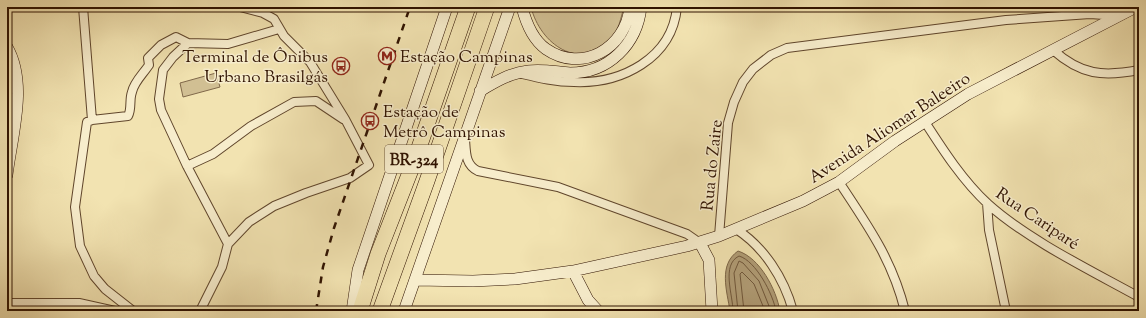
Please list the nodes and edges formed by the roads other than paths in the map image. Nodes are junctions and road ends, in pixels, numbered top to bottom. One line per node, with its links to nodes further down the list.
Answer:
1 (83, 7): 20 (street)
2 (240, 7): 13 (street)
3 (447, 7): 40 (main road)
4 (468, 7): 41 (highway, BR-324)
5 (487, 7): 42 (highway, BR-324)
6 (510, 7): 19 (main road)
7 (522, 7): 8 (main road)
8 (630, 7)
9 (641, 7): 18 (main road)
10 (677, 7): 18 (street)
11 (1136, 7): 12 (main road, Avenida Aliomar Baleeiro)
12 (1120, 16): 16 (main road, Avenida Aliomar Baleeiro); 29 (street, Rua do Zaire)
13 (279, 29): 14 (street); 21 (street)
14 (188, 44): 20 (street); 24 (street)
15 (7, 47): 25 (main road)
16 (1053, 50): 17 (street); 22 (main road, Avenida Aliomar Baleeiro)
17 (1139, 70)
18 (518, 73): 19 (main road)
19 (480, 91): 23 (main road)
20 (92, 120): 38 (street)
21 (345, 120): 24 (street); 31 (street)
22 (925, 122): 26 (main road, Avenida Aliomar Baleeiro); 27 (street, Rua Cariparé)
23 (465, 138): 30 (street); 33 (main road)
24 (187, 166): 31 (street)
25 (7, 175)
26 (839, 182): 28 (main road, Avenida Aliomar Baleeiro); 47 (street)
27 (987, 203): 34 (street, Rua Cariparé); 48 (street)
28 (736, 229): 29 (main road, Avenida Aliomar Baleeiro); 46 (street)
29 (719, 236): 30 (main road, Avenida Aliomar Baleeiro)
30 (700, 243): 32 (main road, Avenida Aliomar Baleeiro); 45 (main road)
31 (228, 244): 39 (street)
32 (572, 271): 33 (main road, Avenida Aliomar Baleeiro); 36 (main road)
33 (414, 280): 43 (main road)
34 (1139, 297)
35 (7, 303): 37 (street)
36 (589, 305): 44 (main road)
37 (115, 311)
38 (133, 311)
39 (200, 311)
40 (352, 311)
41 (360, 311)
42 (380, 311)
43 (404, 311)
44 (598, 311)
45 (712, 311)
46 (793, 311)
47 (905, 311)
48 (1006, 311)

